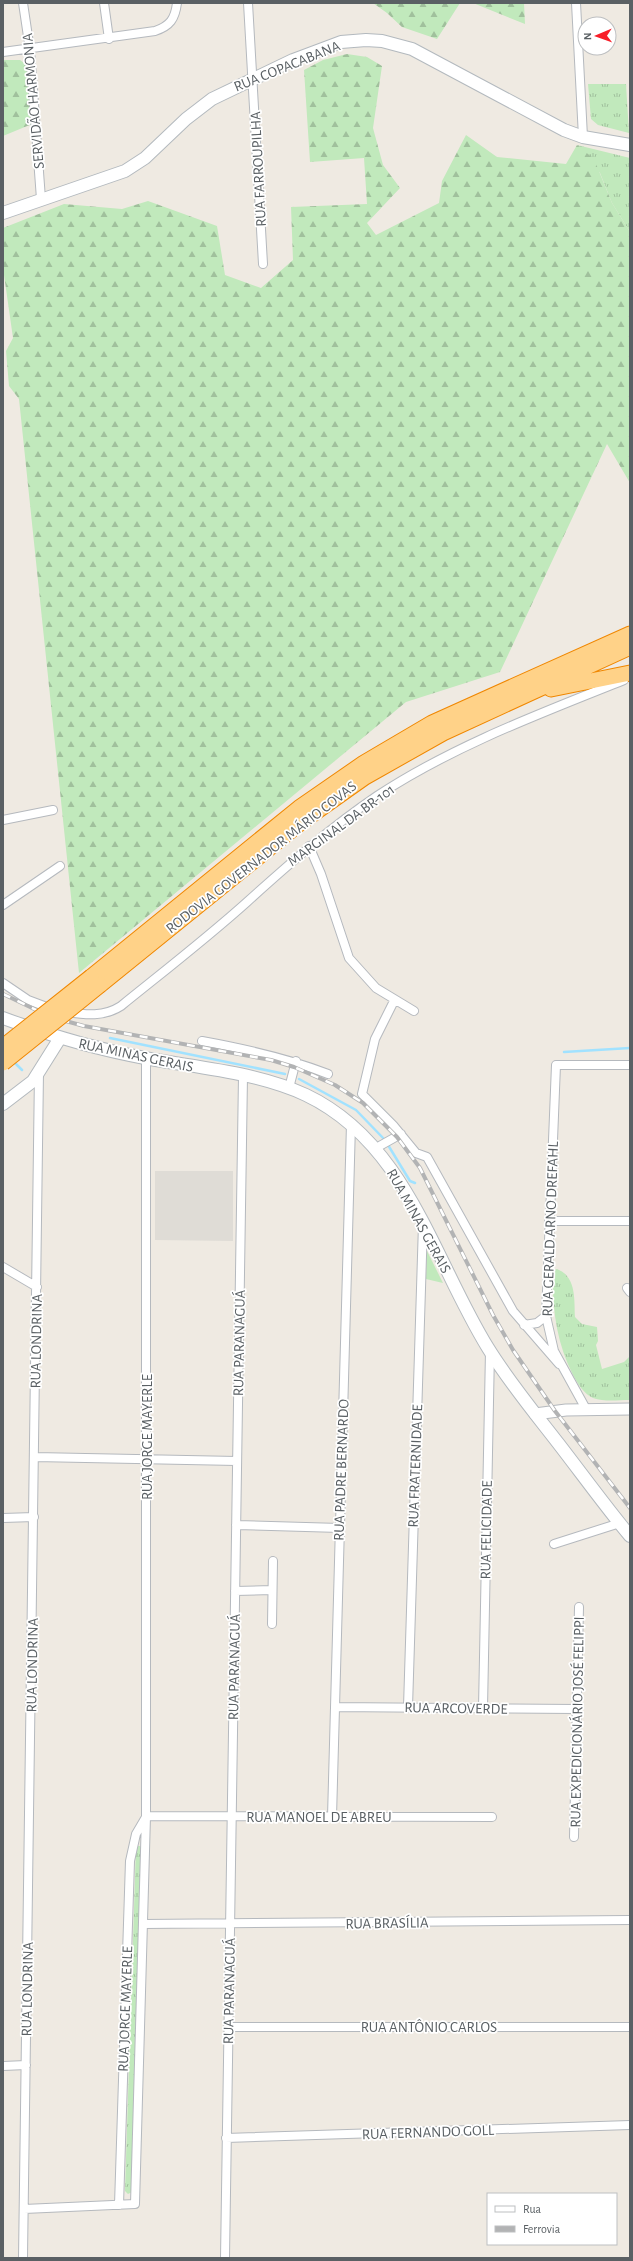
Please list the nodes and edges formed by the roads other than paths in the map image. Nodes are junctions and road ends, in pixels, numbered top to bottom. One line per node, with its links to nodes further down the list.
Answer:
1 (23, 3): 7 (street, SERVIDÃO HARMONIA)
2 (104, 3): 6 (street)
3 (177, 3): 6 (street)
4 (248, 3): 9 (street, RUA FARROUPILHA)
5 (576, 3): 10 (street)
6 (110, 39): 7 (street)
7 (30, 50): 8 (street); 12 (street, SERVIDÃO HARMONIA)
8 (3, 52)
9 (253, 78): 10 (main road, RUA COPACABANA); 12 (main road, RUA COPACABANA); 14 (street, RUA FARROUPILHA)
10 (583, 137): 11 (main road, RUA COPACABANA)
11 (630, 145)
12 (41, 199): 13 (main road, RUA COPACABANA)
13 (3, 213)
14 (264, 264)
15 (630, 634): 25 (highway, RODOVIA GOVERNADOR MÁRIO COVAS)
16 (630, 647): 19 (highway, RODOVIA GOVERNADOR MÁRIO COVAS)
17 (630, 673): 19 (highway)
18 (630, 678): 22 (street, MARGINAL DA BR-101)
19 (522, 695): 25 (highway, RODOVIA GOVERNADOR MÁRIO COVAS)
20 (53, 810): 21 (street)
21 (3, 820)
22 (309, 846): 26 (street, MARGINAL DA BR-101); 27 (street)
23 (60, 866): 24 (street)
24 (3, 905)
25 (96, 981): 32 (highway, RODOVIA GOVERNADOR MÁRIO COVAS, bridge); 35 (highway, RODOVIA GOVERNADOR MÁRIO COVAS, bridge)
26 (3, 982)
27 (394, 1000): 28 (street); 43 (street)
28 (414, 1011)
29 (3, 1018): 30 (main road, RUA MINAS GERAIS)
30 (60, 1038): 33 (main road, RUA MINAS GERAIS); 37 (main road)
31 (202, 1041): 34 (street)
32 (3, 1047)
33 (146, 1058): 39 (main road, RUA MINAS GERAIS); 58 (street, RUA JORGE MAYERLE)
34 (296, 1061): 38 (street); 40 (street)
35 (3, 1063)
36 (630, 1065): 45 (street, RUA GERALD ARNO DREFAHL)
37 (40, 1072): 41 (main road); 49 (street, RUA LONDRINA)
38 (328, 1074)
39 (243, 1076): 40 (main road, RUA MINAS GERAIS); 59 (street, RUA PARANAGUÁ)
40 (289, 1088): 42 (main road, RUA MINAS GERAIS)
41 (3, 1104)
42 (351, 1123): 44 (main road, RUA MINAS GERAIS); 64 (street, RUA PADRE BERNARDO)
43 (401, 1134): 44 (street); 51 (street)
44 (376, 1148): 47 (main road, RUA MINAS GERAIS)
45 (549, 1221): 46 (street); 50 (street, RUA GERALD ARNO DREFAHL)
46 (630, 1221)
47 (423, 1224): 52 (main road, RUA MINAS GERAIS); 73 (street, RUA FRATERNIDADE)
48 (3, 1266): 49 (street)
49 (37, 1287): 57 (street, RUA LONDRINA)
50 (546, 1316): 51 (street); 53 (street, RUA GERALD ARNO DREFAHL)
51 (524, 1325): 53 (street)
52 (490, 1351): 56 (main road, RUA MINAS GERAIS); 74 (street, RUA FELICIDADE)
53 (559, 1364): 54 (street, RUA GERALD ARNO DREFAHL)
54 (586, 1409): 55 (street); 56 (street)
55 (630, 1409)
56 (535, 1414): 62 (main road, RUA MINAS GERAIS)
57 (35, 1457): 58 (street); 60 (street, RUA LONDRINA)
58 (147, 1459): 59 (street); 76 (street, RUA JORGE MAYERLE)
59 (237, 1461): 63 (street, RUA PARANAGUÁ)
60 (34, 1516): 61 (street); 86 (street, RUA LONDRINA)
61 (3, 1518)
62 (620, 1523): 65 (main road, RUA MINAS GERAIS); 66 (street)
63 (236, 1526): 64 (street); 69 (street, RUA PARANAGUÁ)
64 (340, 1528): 72 (street, RUA PADRE BERNARDO)
65 (630, 1536)
66 (554, 1544)
67 (273, 1561): 68 (street)
68 (272, 1590): 69 (street); 71 (street)
69 (235, 1591): 77 (street, RUA PARANAGUÁ)
70 (579, 1607): 75 (street, RUA EXPEDICIONÁRIO JOSÉ FELIPPI)
71 (272, 1624)
72 (335, 1707): 73 (street, RUA ARCOVERDE); 78 (street, RUA PADRE BERNARDO)
73 (408, 1707): 74 (street, RUA ARCOVERDE)
74 (482, 1708): 75 (street, RUA ARCOVERDE)
75 (577, 1709): 80 (street, RUA EXPEDICIONÁRIO JOSÉ FELIPPI)
76 (146, 1816): 77 (street, RUA MANOEL DE ABREU); 82 (street, RUA JORGE MAYERLE); 90 (street, RUA JORGE MAYERLE)
77 (232, 1816): 78 (street, RUA MANOEL DE ABREU); 83 (street, RUA PARANAGUÁ)
78 (332, 1817): 79 (street, RUA MANOEL DE ABREU)
79 (492, 1817)
80 (574, 1837)
81 (630, 1920): 83 (street, RUA BRASÍLIA)
82 (144, 1924): 83 (street, RUA BRASÍLIA); 90 (street, RUA JORGE MAYERLE)
83 (230, 1924): 84 (street, RUA PARANAGUÁ)
84 (228, 2027): 85 (street, RUA ANTÔNIO CARLOS); 89 (street, RUA PARANAGUÁ)
85 (630, 2027)
86 (26, 2065): 87 (street); 91 (street, RUA LONDRINA)
87 (3, 2066)
88 (630, 2125): 89 (street, RUA FERNANDO GOLL)
89 (226, 2138): 93 (street, RUA PARANAGUÁ)
90 (119, 2205): 91 (street)
91 (24, 2209): 92 (street, RUA LONDRINA)
92 (24, 2258)
93 (225, 2258)

